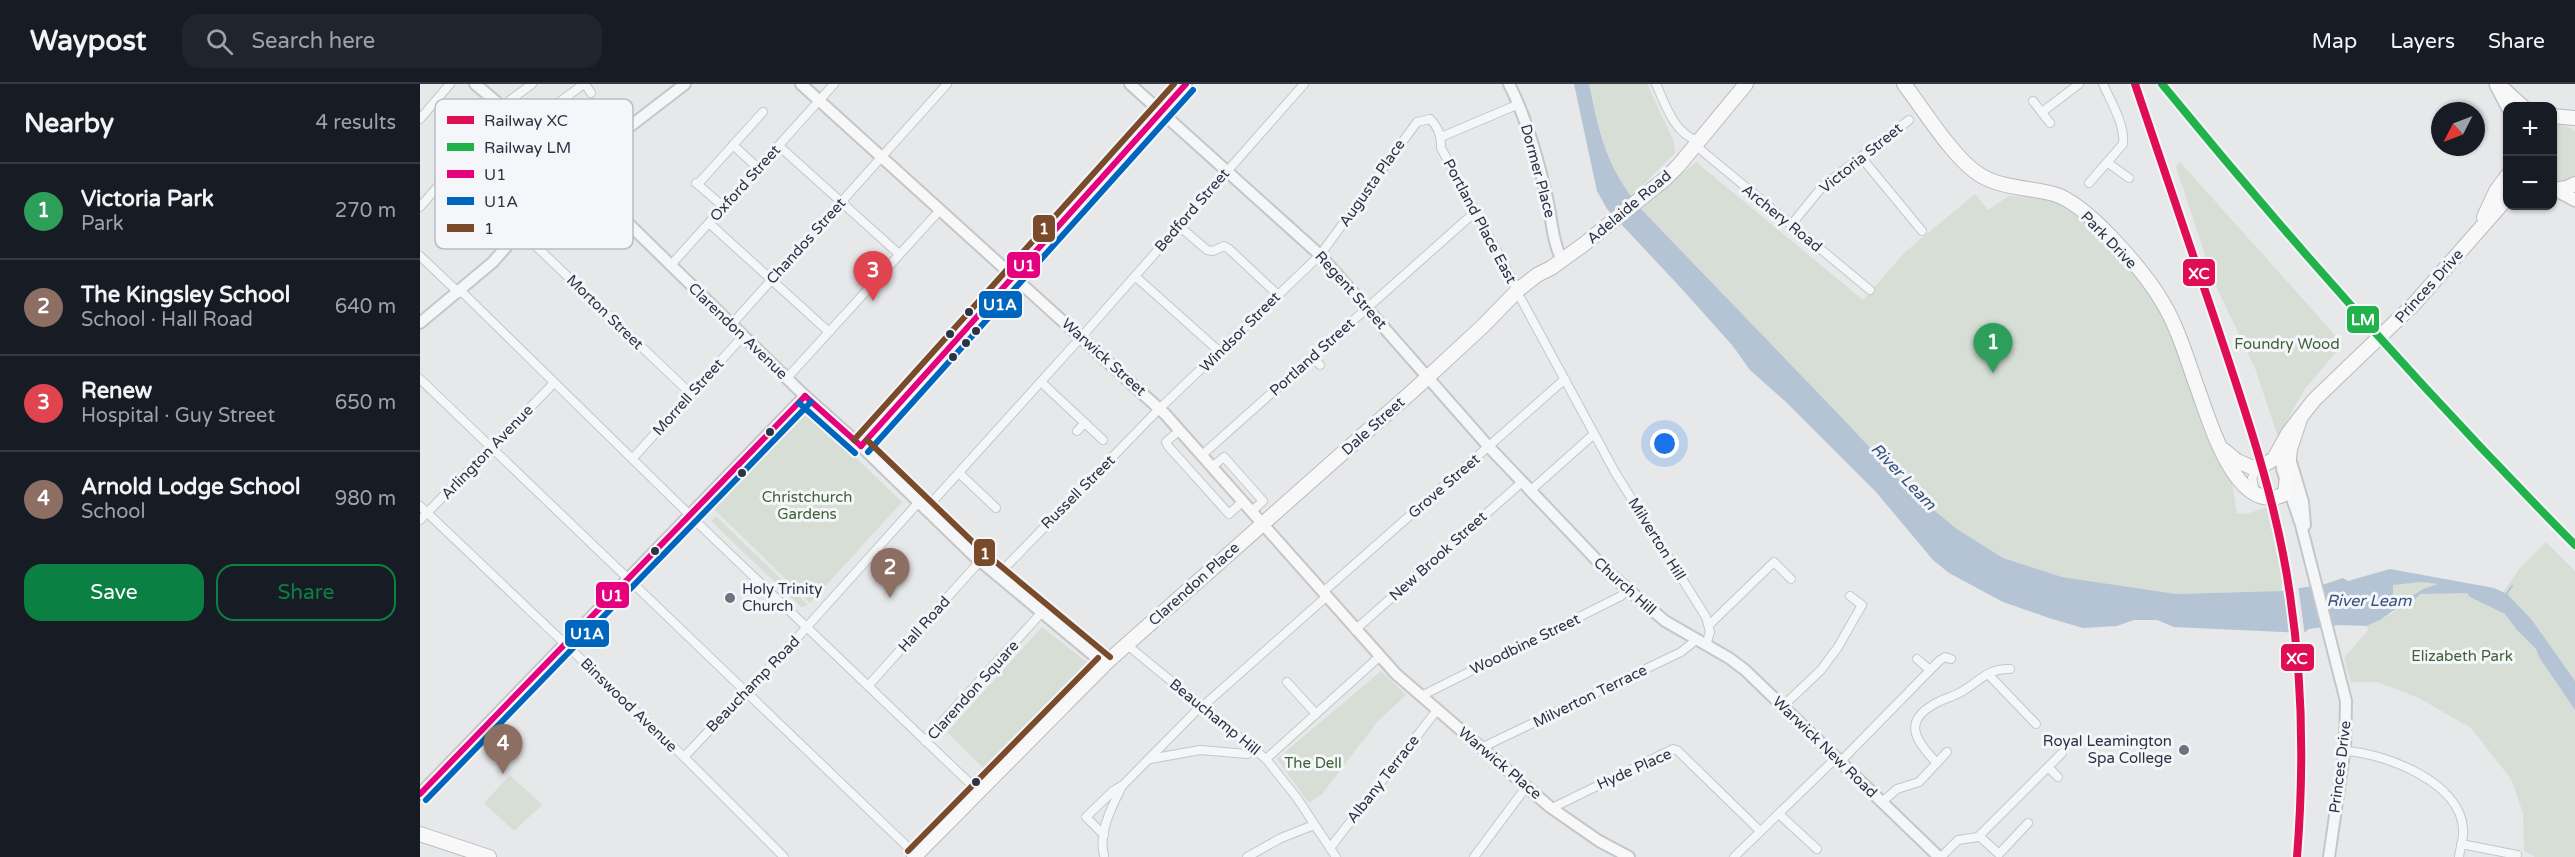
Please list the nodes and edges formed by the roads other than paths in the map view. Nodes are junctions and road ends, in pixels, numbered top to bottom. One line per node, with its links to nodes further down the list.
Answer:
1 (450, 84): 20 (street)
2 (475, 84): 21 (street, Clarendon Avenue)
3 (532, 84): 22 (street)
4 (584, 84): 19 (street); 23 (street)
5 (685, 84): 37 (street)
6 (801, 84): 24 (main road, Warwick Street)
7 (834, 84): 24 (street, Oxford Street)
8 (947, 84): 42 (street, Chandos Street)
9 (1130, 84): 30 (street, Regent Street)
10 (1186, 84): 30 (main road)
11 (1304, 84): 46 (street, Bedford Street)
12 (1509, 84): 29 (street, Dormer Place)
13 (1656, 84): 39 (street, Archery Road)
14 (1746, 84): 39 (highway, Adelaide Road)
15 (1904, 84): 104 (highway, Park Drive)
16 (2079, 84): 32 (street)
17 (2103, 84): 44 (street)
18 (2497, 84): 27 (main road); 28 (main road)
19 (591, 93)
20 (437, 99)
21 (494, 99)
22 (514, 99)
23 (563, 99)
24 (819, 101): 41 (street, Oxford Street); 42 (main road, Warwick Street)
25 (2033, 101): 32 (street)
26 (435, 102): 33 (street)
27 (2505, 102)
28 (2518, 102)
29 (1519, 104): 38 (street); 72 (street, Dormer Place)
30 (1161, 111): 46 (street, Regent Street); 74 (main road)
31 (763, 112): 40 (street)
32 (2042, 112): 36 (street)
33 (420, 119)
34 (1430, 119): 38 (street, Portland Place East); 70 (street, Augusta Place)
35 (1909, 120): 43 (street, Victoria Street)
36 (2050, 123)
37 (633, 124)
38 (1441, 136): 60 (street, Portland Place East)
39 (1693, 141): 62 (street, Archery Road); 72 (highway, Adelaide Road)
40 (733, 145): 45 (street); 58 (street)
41 (779, 146): 45 (street, Oxford Street); 55 (street)
42 (881, 157): 55 (street, Chandos Street); 59 (main road, Warwick Street)
43 (1861, 157): 62 (street, Victoria Street); 66 (street)
44 (2108, 163): 47 (street); 49 (street)
45 (759, 168): 58 (street, Oxford Street)
46 (1227, 170): 63 (street, Bedford Street); 70 (street, Regent Street)
47 (2129, 178)
48 (2503, 182): 64 (highway, Princes Drive)
49 (2089, 183)
50 (2575, 184): 52 (highway)
51 (435, 189): 57 (street)
52 (2557, 189)
53 (2557, 191): 54 (main road)
54 (2575, 200)
55 (841, 202): 69 (street); 76 (street, Chandos Street)
56 (2503, 202): 64 (highway, Princes Drive)
57 (420, 207)
58 (723, 207): 61 (street, Oxford Street)
59 (940, 210): 69 (street); 74 (main road, Warwick Street)
60 (1475, 212): 80 (street, Portland Place East); 81 (street, Portland Street)
61 (709, 223): 73 (street, Oxford Street); 76 (street)
62 (1791, 225): 77 (street, Archery Road)
63 (1179, 226): 75 (street, Bedford Street); 79 (street)
64 (2480, 227): 109 (highway, Princes Drive)
65 (633, 230): 73 (street, Clarendon Avenue)
66 (1922, 231)
67 (504, 249): 78 (street)
68 (539, 249): 96 (street, Morton Street)
69 (899, 254): 84 (street)
70 (1320, 255): 79 (street, Windsor Street); 81 (street, Regent Street)
71 (420, 256): 78 (street)
72 (1557, 264): 80 (highway, Adelaide Road)
73 (670, 266): 83 (street, Clarendon Avenue)
74 (1013, 276): 86 (main road, Warwick Street); 105 (main road)
75 (1135, 276): 86 (street, Bedford Street); 87 (street)
76 (772, 279): 83 (street, Chandos Street); 84 (street)
77 (1870, 290)
78 (460, 292): 82 (street); 95 (street)
79 (1278, 295): 87 (street, Windsor Street)
80 (1519, 295): 90 (highway, Dale Street); 93 (street, Portland Place East)
81 (1367, 308): 88 (street, Portland Street); 90 (street, Regent Street)
82 (420, 324)
83 (731, 325): 85 (street, Clarendon Avenue)
84 (829, 332): 91 (street)
85 (743, 336): 91 (street, Clarendon Avenue); 96 (street, Morrell Street)
86 (1081, 337): 94 (street, Bedford Street); 98 (main road, Warwick Street)
87 (1220, 352): 98 (street, Windsor Street)
88 (1312, 357): 89 (street); 108 (street, Portland Street)
89 (1320, 365)
90 (1428, 376): 107 (street, Regent Street); 127 (highway, Dale Street)
91 (787, 378): 97 (street, Clarendon Avenue)
92 (420, 379): 106 (street)
93 (1565, 379): 102 (street, Milverton Hill); 107 (street, Grove Street)
94 (1041, 382): 99 (street); 113 (street, Beauchamp Road)
95 (554, 383): 106 (street, Arlington Avenue); 110 (street)
96 (691, 394): 110 (street, Morrell Street)
97 (805, 396): 105 (main road, Clarendon Avenue); 124 (main road)
98 (1160, 409): 100 (main road, Warwick Street); 130 (street, Russell Street)
99 (1085, 423): 101 (street); 103 (street)
100 (1180, 430): 108 (main road, Warwick Street); 118 (street)
101 (1077, 431)
102 (1594, 434): 116 (street); 137 (street, Milverton Hill)
103 (1103, 440)
104 (2217, 442): 112 (highway, Park Drive); 117 (highway, Park Drive)
105 (861, 446): 120 (street, Clarendon Avenue)
106 (491, 447): 123 (street, Arlington Avenue); 131 (street)
107 (1489, 447): 114 (street, Regent Street); 134 (street, Grove Street)
108 (1202, 455): 111 (main road, Warwick Street)
109 (2285, 455): 112 (highway); 115 (highway, Princes Drive); 128 (street, Princes Drive)
110 (633, 458): 124 (street)
111 (1212, 467): 118 (main road, Warwick Street); 122 (street)
112 (2258, 467): 117 (street)
113 (959, 473): 120 (street, Beauchamp Road); 121 (street)
114 (1522, 482): 116 (street, Regent Street); 139 (street, New Brook Street)
115 (2288, 490): 117 (highway); 128 (street, Princes Drive)
116 (1530, 491): 125 (street, Regent Street)
117 (2256, 493)
118 (1242, 502): 122 (main road, Warwick Street)
119 (420, 506): 123 (street, Binswood Avenue)
120 (921, 507): 129 (street, Clarendon Avenue); 138 (street, Beauchamp Road)
121 (996, 508)
122 (1251, 512): 127 (main road, Warwick Street)
123 (428, 513): 126 (street, Arlington Avenue); 141 (street, Binswood Avenue)
124 (690, 515): 131 (main road); 138 (street)
125 (1552, 516): 133 (street, Church Hill)
126 (420, 520)
127 (1262, 524): 134 (main road, Warwick Street); 142 (highway, Clarendon Place)
128 (2304, 538): 162 (street, Princes Drive)
129 (980, 561): 130 (street, Clarendon Avenue); 151 (street, Hall Road)
130 (998, 575): 136 (street, Clarendon Avenue)
131 (629, 579): 141 (main road); 152 (street)
132 (1791, 579): 137 (street)
133 (1628, 590): 140 (street, Church Hill); 153 (street, Woodbine Street)
134 (1325, 595): 139 (main road, Warwick Street); 154 (street, Grove Street)
135 (1850, 596): 155 (street)
136 (1043, 611): 146 (street); 159 (street, Clarendon Square)
137 (1709, 625): 140 (street)
138 (806, 627): 151 (street); 152 (street, Beauchamp Road)
139 (1355, 630): 143 (main road, Warwick Street)
140 (1701, 643): 155 (street, Warwick New Road); 160 (street, Milverton Terrace)
141 (565, 644): 165 (street, Binswood Avenue); 175 (main road)
142 (1126, 644): 146 (highway); 154 (street, Beauchamp Hill)
143 (1379, 657): 153 (main road, Warwick Place); 157 (street)
144 (1917, 659): 148 (street)
145 (1951, 659): 148 (street)
146 (1104, 664): 174 (highway)
147 (2010, 669): 149 (street)
148 (1930, 670): 168 (street)
149 (1988, 674): 158 (street); 169 (street)
150 (1287, 682): 157 (street)
151 (868, 686): 159 (street)
152 (745, 691): 165 (street, Beauchamp Road); 190 (street)
153 (1421, 696): 156 (main road, Warwick Place)
154 (1203, 706): 161 (street, Beauchamp Hill); 167 (street, Grove Street)
155 (1783, 706): 168 (street, Warwick New Road)
156 (1437, 710): 160 (main road, Warwick Place); 186 (street, Albany Terrace)
157 (1316, 714): 166 (street)
158 (2036, 724)
159 (925, 741): 174 (street, Clarendon Square)
160 (1481, 748): 173 (main road, Warwick Place)
161 (1255, 749): 166 (street, Beauchamp Hill); 167 (street)
162 (2345, 751): 185 (street); 199 (street, Princes Drive)
163 (1947, 752): 169 (street)
164 (2062, 753): 170 (street)
165 (684, 758): 192 (street, Binswood Avenue)
166 (1266, 759): 180 (street, Beauchamp Hill)
167 (1149, 760): 172 (street, Grove Street)
168 (1838, 760): 176 (street, Warwick New Road); 178 (street)
169 (1937, 762): 176 (street)
170 (2048, 767): 171 (street); 184 (street)
171 (2058, 777)
172 (1123, 785): 183 (street); 183 (street, Grove Street)
173 (1527, 786): 177 (main road, Warwick Place); 195 (street)
174 (978, 791): 190 (highway)
175 (420, 794)
176 (1882, 802): 198 (street, Warwick New Road)
177 (1552, 808): 181 (street, Hyde Place); 196 (main road, Warwick Place)
178 (1779, 814): 181 (street); 187 (street)
179 (2028, 824): 184 (street)
180 (1314, 825): 186 (street, Beauchamp Hill); 193 (street)
181 (1760, 831): 197 (street)
182 (420, 834): 191 (highway)
183 (1104, 836): 188 (street)
184 (1979, 836): 198 (street)
185 (2461, 844): 189 (street); 200 (street)
186 (1329, 848): 194 (street, Beauchamp Hill)
187 (1817, 849)
188 (1104, 855)
189 (2517, 855)
190 (915, 856)
191 (489, 857)
192 (784, 857)
193 (1247, 857)
194 (1336, 857)
195 (1474, 857)
196 (1629, 857)
197 (1734, 857)
198 (1940, 857)
199 (2329, 857)
200 (2459, 857)

